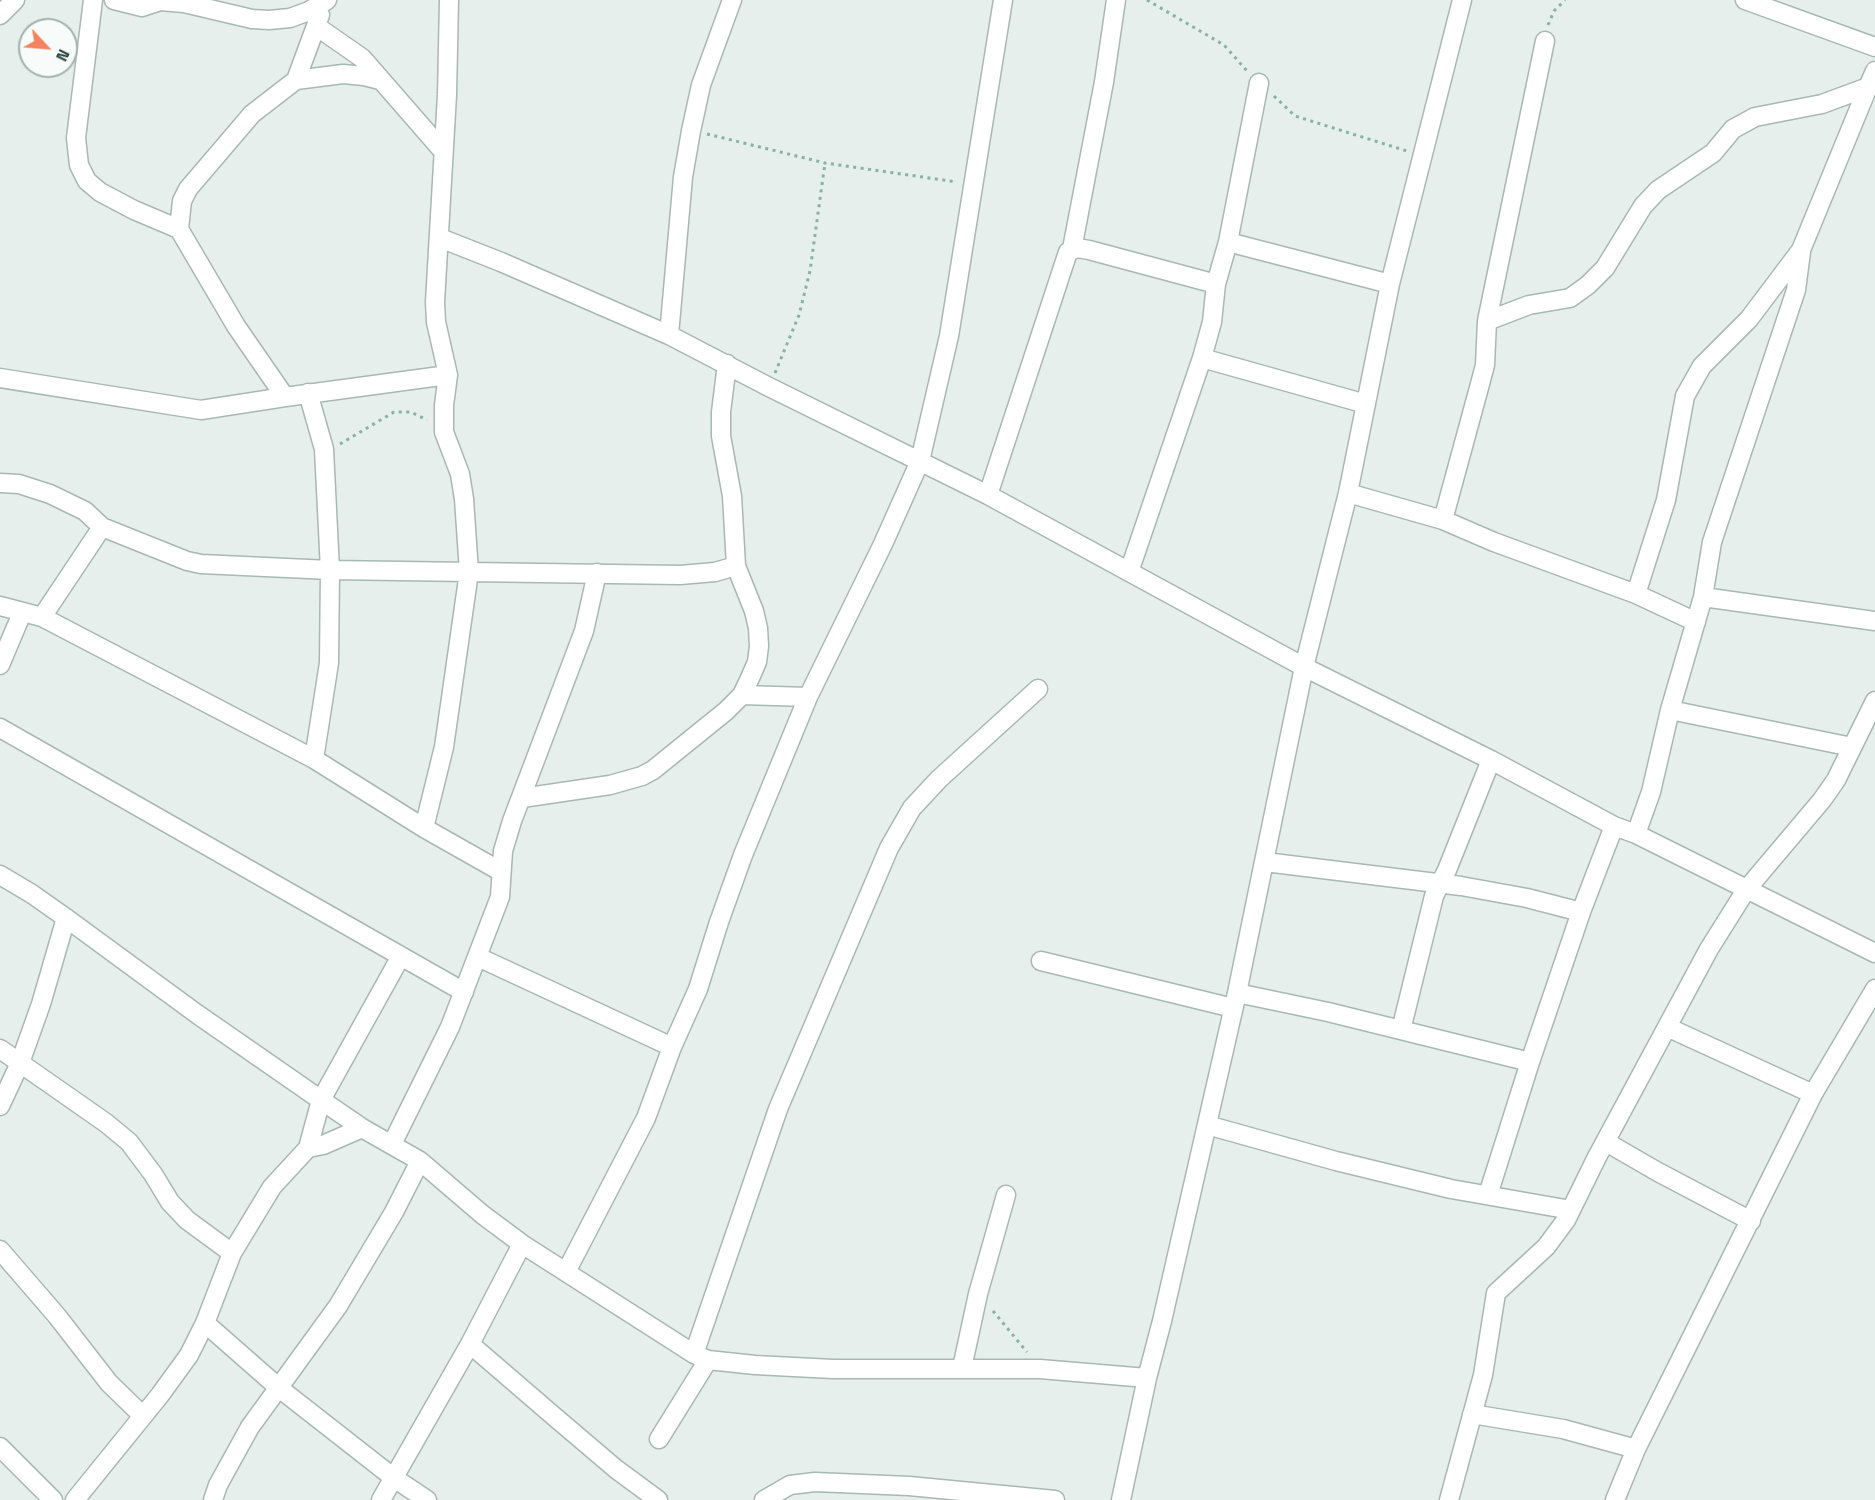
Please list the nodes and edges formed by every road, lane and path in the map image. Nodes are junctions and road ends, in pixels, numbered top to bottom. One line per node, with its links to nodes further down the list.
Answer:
1 (15, 0): 13 (street)
2 (93, 0): 26 (street)
3 (327, 0): 12 (street); 14 (street)
4 (449, 0): 22 (street)
5 (732, 0): 21 (street)
6 (1003, 0): 25 (street)
7 (1116, 0): 29 (street)
8 (1147, 0): 20 (path)
9 (1462, 0): 23 (street)
10 (1566, 0): 15 (path)
11 (1745, 0): 16 (street)
12 (117, 1)
13 (0, 15)
14 (316, 26): 18 (street); 19 (street)
15 (1545, 40): 33 (street)
16 (1875, 47)
17 (1871, 79): 30 (street); 33 (street)
18 (296, 80): 19 (street); 26 (street)
19 (380, 81): 22 (street)
20 (1259, 83): 23 (path); 28 (street)
21 (691, 131): 24 (path); 34 (street)
22 (443, 151): 27 (street)
23 (1423, 156): 32 (street)
24 (825, 163): 25 (path); 39 (path)
25 (972, 184): 45 (street)
26 (179, 229): 41 (street)
27 (440, 238): 34 (street); 37 (street)
28 (1228, 242): 31 (street); 32 (street)
29 (1072, 249): 31 (street); 48 (street)
30 (1801, 250): 56 (street); 57 (street)
31 (1216, 284): 35 (street)
32 (1390, 284): 42 (street)
33 (1487, 321): 49 (street)
34 (669, 335): 36 (street)
35 (1202, 358): 42 (street); 54 (street)
36 (727, 364): 39 (street); 51 (street)
37 (448, 375): 40 (street); 43 (street)
38 (0, 378): 41 (street)
39 (769, 387): 45 (street)
40 (308, 393): 41 (street); 44 (street)
41 (285, 396)
42 (1366, 404): 47 (street)
43 (444, 432): 44 (path); 53 (street)
44 (324, 449): 52 (street)
45 (920, 461): 48 (street); 67 (street)
46 (0, 483): 50 (street)
47 (1348, 493): 49 (street); 64 (street)
48 (988, 495): 54 (street)
49 (1443, 520): 56 (street)
50 (102, 527): 52 (street); 60 (street)
51 (736, 566): 55 (street); 66 (street)
52 (330, 570): 53 (street); 72 (street)
53 (470, 572): 55 (street); 76 (street)
54 (1129, 572): 64 (street)
55 (597, 573): 74 (street)
56 (1636, 594): 62 (street)
57 (1703, 597): 61 (street); 62 (street)
58 (0, 606): 59 (street)
59 (22, 613): 60 (street); 63 (street)
60 (42, 617): 72 (street)
61 (1875, 621)
62 (1696, 622): 69 (street)
63 (0, 665)
64 (1305, 667): 73 (street); 78 (street)
65 (1038, 689): 118 (street)
66 (741, 695): 67 (street); 74 (street)
67 (808, 697): 94 (street)
68 (1875, 701): 71 (street)
69 (1670, 710): 71 (street); 77 (street)
70 (0, 728): 86 (street)
71 (1852, 747): 82 (street)
72 (314, 759): 76 (street)
73 (1491, 760): 75 (street); 81 (street)
74 (522, 798): 79 (street)
75 (1614, 826): 77 (street); 83 (street)
76 (424, 828): 79 (street)
77 (1636, 834): 82 (street)
78 (1265, 862): 81 (street); 91 (street)
79 (500, 871): 87 (street)
80 (0, 875): 84 (street)
81 (1440, 883): 83 (street); 93 (street)
82 (1746, 890): 85 (street); 92 (street)
83 (1581, 912): 96 (street)
84 (66, 918): 97 (street); 99 (street)
85 (1875, 953)
86 (401, 956): 90 (street); 99 (street)
87 (478, 957): 90 (street); 94 (street)
88 (1041, 961): 91 (street)
89 (1875, 989): 98 (street)
90 (464, 992): 104 (street)
91 (1235, 1000): 93 (street); 101 (street)
92 (1667, 1027): 98 (street); 103 (street)
93 (1401, 1030): 96 (street)
94 (672, 1047): 114 (street)
95 (0, 1049): 97 (street)
96 (1530, 1062): 107 (street)
97 (20, 1063): 100 (street); 113 (street)
98 (1813, 1094): 110 (street)
99 (321, 1100): 102 (street); 105 (street)
100 (0, 1106)
101 (1207, 1125): 107 (street); 121 (street)
102 (362, 1128): 104 (street); 105 (street)
103 (1606, 1142): 109 (street); 110 (street)
104 (392, 1144): 106 (street)
105 (308, 1148): 113 (street)
106 (420, 1161): 111 (street); 122 (street)
107 (1488, 1194): 109 (street)
108 (1006, 1195): 115 (street)
109 (1571, 1210): 123 (street)
110 (1751, 1221): 127 (street)
111 (522, 1244): 114 (street); 117 (street)
112 (0, 1250): 124 (street)
113 (232, 1253): 116 (street)
114 (566, 1272): 118 (street)
115 (978, 1294): 119 (street); 120 (path)
116 (205, 1323): 122 (street); 124 (street)
117 (470, 1344): 128 (street); 134 (street)
118 (701, 1357): 119 (street); 125 (street)
119 (962, 1368): 120 (street)
120 (1040, 1369): 121 (street)
121 (1147, 1378): 137 (street)
122 (279, 1388): 128 (street); 131 (street)
123 (1472, 1414): 127 (street); 138 (street)
124 (143, 1416): 130 (street)
125 (658, 1439)
126 (0, 1447): 129 (street)
127 (1636, 1449): 139 (street)
128 (394, 1478): 132 (street); 133 (street)
129 (53, 1500)
130 (75, 1500)
131 (213, 1500)
132 (381, 1500)
133 (427, 1500)
134 (658, 1500)
135 (764, 1500): 136 (street)
136 (1055, 1500)
137 (1121, 1500)
138 (1449, 1500)
139 (1615, 1500)

